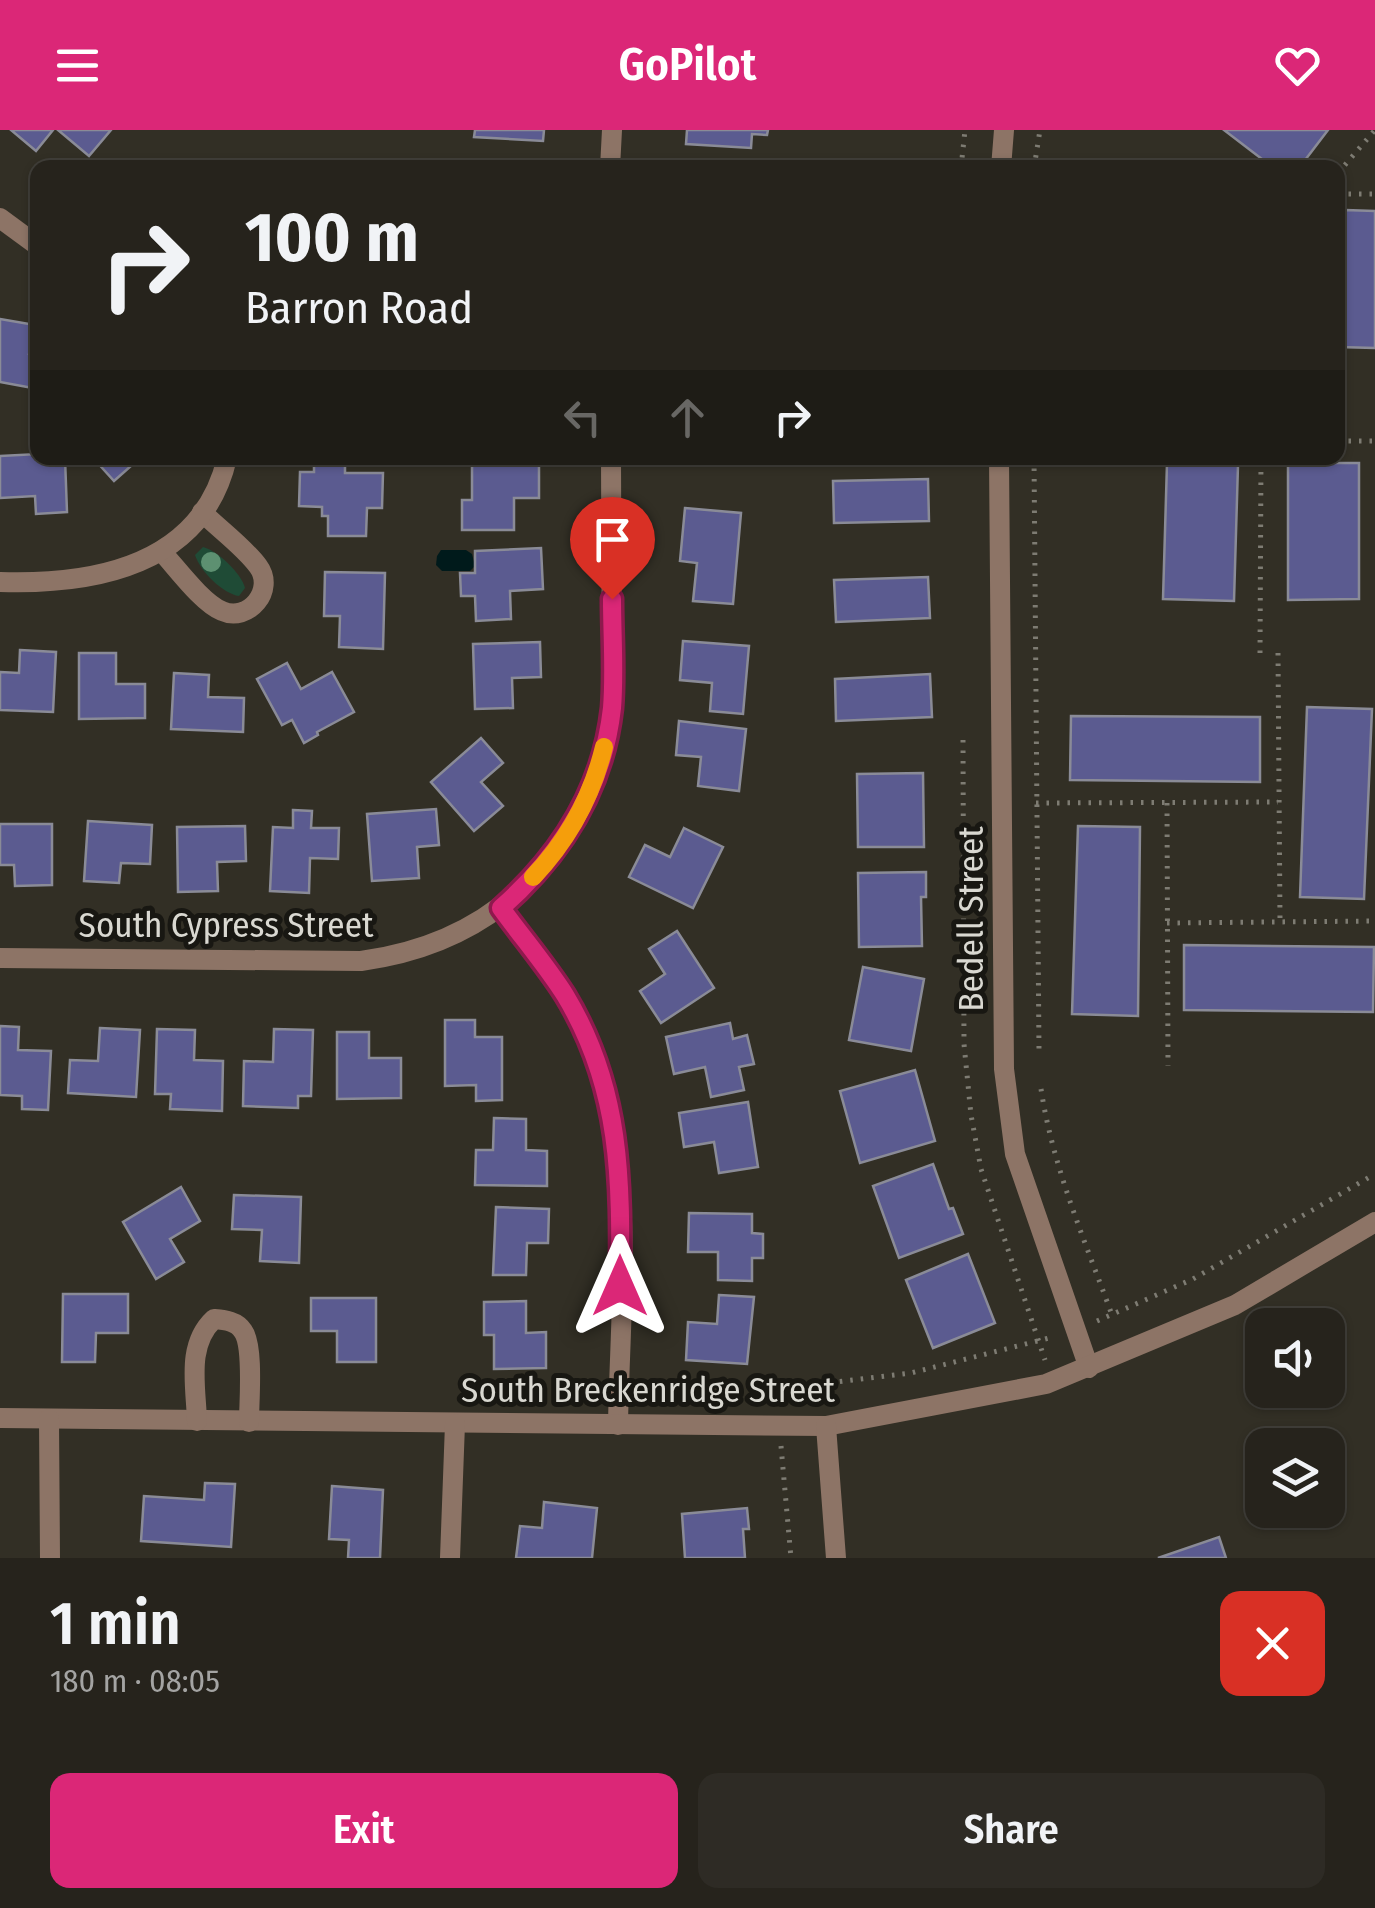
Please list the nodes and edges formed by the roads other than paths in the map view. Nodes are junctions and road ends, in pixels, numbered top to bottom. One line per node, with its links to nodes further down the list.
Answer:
1 (612, 130): 3 (street)
2 (1004, 130): 4 (street)
3 (610, 160)
4 (1001, 160)
5 (0, 218): 6 (street)
6 (30, 240)
7 (224, 465): 10 (street)
8 (611, 465): 13 (street, South Cypress Street)
9 (1000, 465): 16 (street, Bedell Street)
10 (202, 512): 11 (street); 11 (street)
11 (161, 551): 12 (street)
12 (0, 582)
13 (501, 908): 14 (street, South Cypress Street); 22 (street)
14 (0, 958)
15 (1375, 1222): 16 (street, South Breckenridge Street)
16 (1089, 1368): 23 (street, South Breckenridge Street)
17 (0, 1418): 18 (street, South Breckenridge Street)
18 (49, 1419): 19 (street, South Breckenridge Street); 24 (street)
19 (197, 1421): 20 (street, South Breckenridge Street); 20 (street)
20 (249, 1422): 21 (street, South Breckenridge Street)
21 (454, 1424): 22 (street, South Breckenridge Street); 25 (street)
22 (618, 1425): 23 (street, South Breckenridge Street)
23 (826, 1426): 26 (street)
24 (50, 1558)
25 (450, 1558)
26 (836, 1558)

